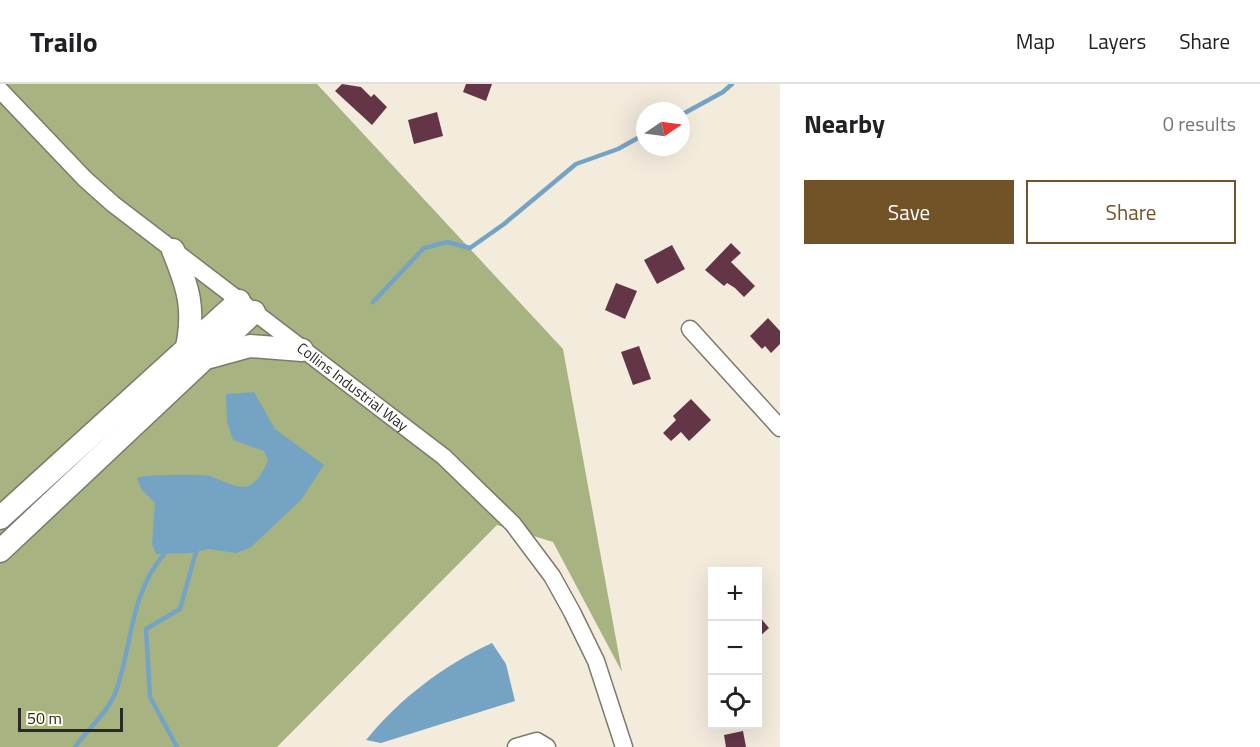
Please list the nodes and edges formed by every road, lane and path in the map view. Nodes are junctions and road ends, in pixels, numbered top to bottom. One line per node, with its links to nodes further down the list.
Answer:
1 (0, 90): 2 (street, Collins Industrial Way)
2 (173, 250): 3 (street, Collins Industrial Way); 6 (highway)
3 (247, 307): 5 (street, Collins Industrial Way); 6 (highway)
4 (690, 329): 7 (street)
5 (303, 350): 6 (highway); 12 (street, Collins Industrial Way)
6 (195, 354): 8 (highway); 9 (highway)
7 (780, 428)
8 (0, 518)
9 (0, 551)
10 (516, 747): 11 (street)
11 (548, 747)
12 (624, 747)

